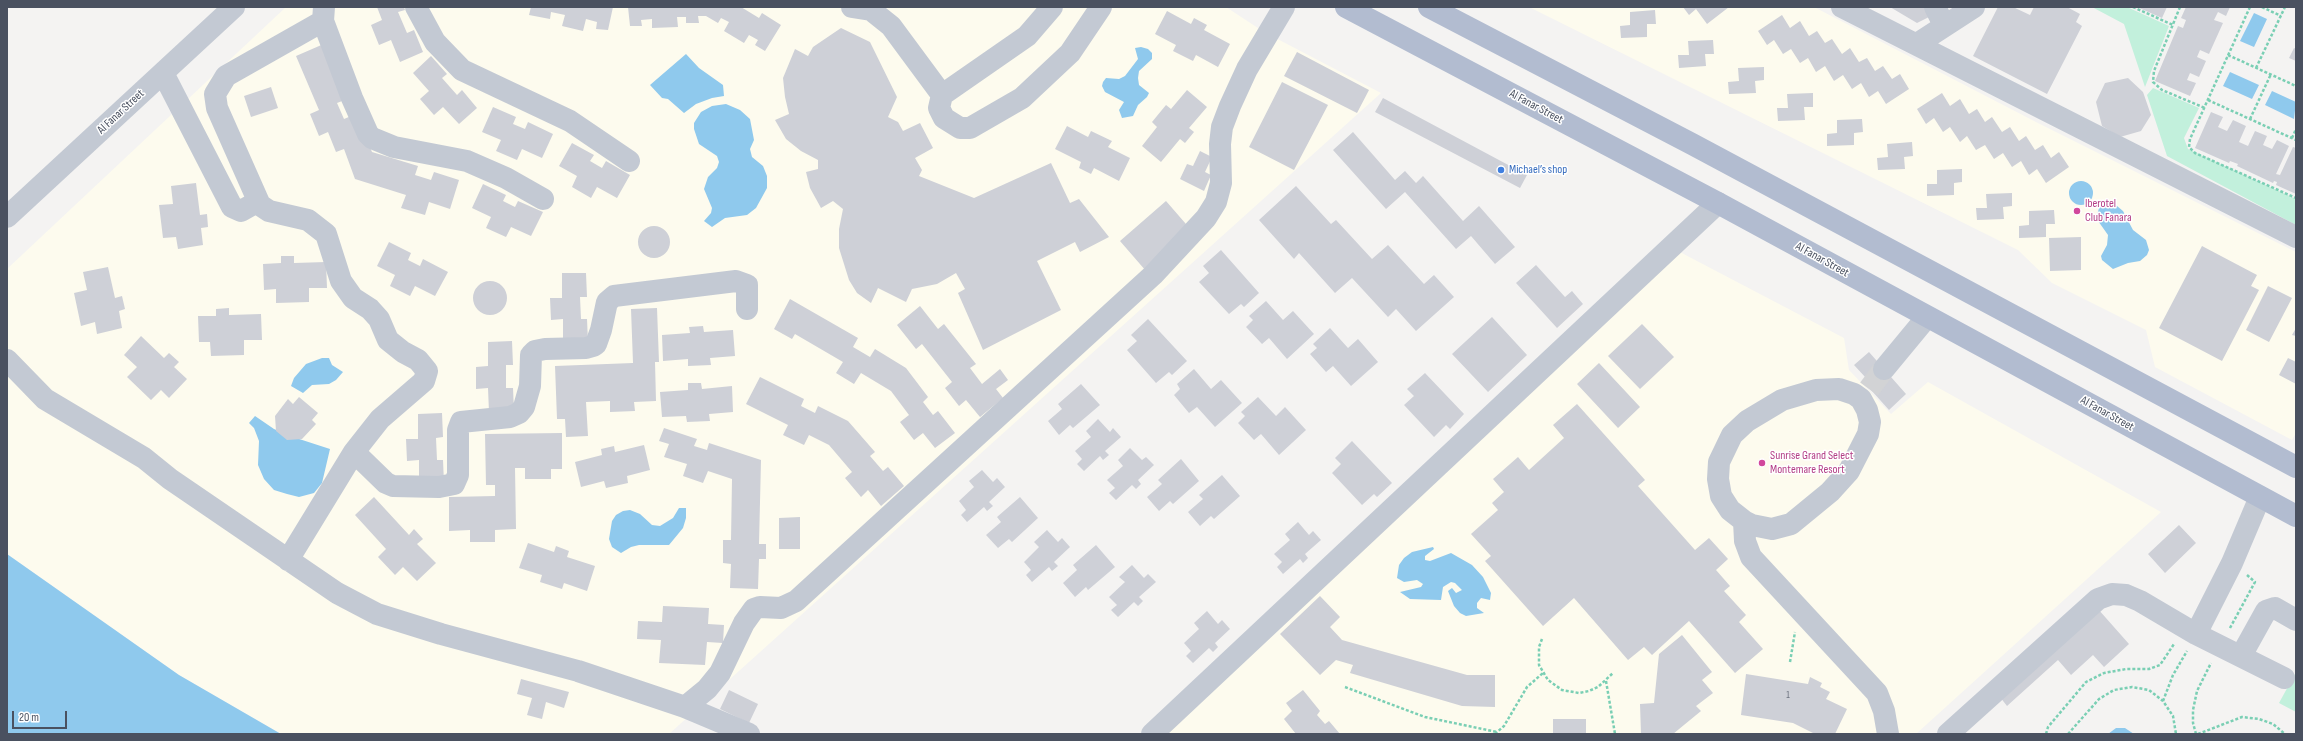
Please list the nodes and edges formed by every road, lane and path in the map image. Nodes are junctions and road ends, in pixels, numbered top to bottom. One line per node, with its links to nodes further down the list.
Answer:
1 (416, 7): 33 (street)
2 (852, 7): 26 (street)
3 (1052, 7): 26 (street)
4 (1100, 7): 26 (street)
5 (1284, 7): 60 (street)
6 (1346, 7): 37 (main road, Al Fanar Street)
7 (1429, 7): 45 (main road)
8 (1842, 7): 20 (street)
9 (1974, 7): 17 (street)
10 (2133, 7): 19 (path)
11 (2180, 7): 19 (path)
12 (2250, 7): 21 (path)
13 (2262, 7): 18 (path)
14 (2285, 7): 18 (path)
15 (232, 8): 23 (street, Al Fanar Street)
16 (323, 14): 35 (street); 36 (street)
17 (1939, 16): 20 (street)
18 (2281, 16): 22 (path)
19 (2173, 25): 28 (path)
20 (1917, 44): 39 (street)
21 (2228, 55): 22 (path); 27 (path)
22 (2256, 68): 24 (path)
23 (163, 73): 36 (street); 38 (street, Al Fanar Street)
24 (2271, 74): 25 (path); 29 (path)
25 (2296, 86)
26 (942, 95)
27 (2208, 100): 28 (path); 29 (path)
28 (2205, 108): 34 (path)
29 (2250, 119): 31 (path)
30 (2296, 129): 31 (path)
31 (2292, 138): 32 (path)
32 (2296, 140)
33 (629, 161)
34 (2296, 198)
35 (543, 199)
36 (257, 202): 44 (street)
37 (1718, 203): 41 (main road, Al Fanar Street); 63 (street)
38 (7, 217)
39 (2296, 237)
40 (747, 309): 44 (street)
41 (1928, 317): 43 (street); 46 (main road, Al Fanar Street)
42 (7, 360): 49 (street)
43 (1884, 369)
44 (354, 452): 49 (street)
45 (2296, 467)
46 (2260, 497): 47 (main road, Al Fanar Street); 51 (street)
47 (2296, 516)
48 (1744, 521): 48 (street); 66 (street)
49 (288, 560): 60 (street)
50 (2296, 620): 53 (street)
51 (2190, 629): 53 (street); 59 (path); 67 (street); 68 (path)
52 (1542, 639): 54 (path)
53 (2241, 656): 56 (street)
54 (1543, 673): 57 (path); 61 (path)
55 (1613, 673): 57 (path)
56 (2284, 678)
57 (1606, 681): 65 (path)
58 (1345, 687): 61 (path)
59 (2163, 701): 69 (path); 70 (path)
60 (685, 707): 62 (street)
61 (1497, 732): 64 (path)
62 (749, 734)
63 (1152, 734)
64 (1503, 734)
65 (1615, 734)
66 (1888, 734)
67 (1948, 734)
68 (2046, 734)
69 (2068, 734)
70 (2176, 734)
71 (2198, 734): 72 (path)
72 (2285, 734)

